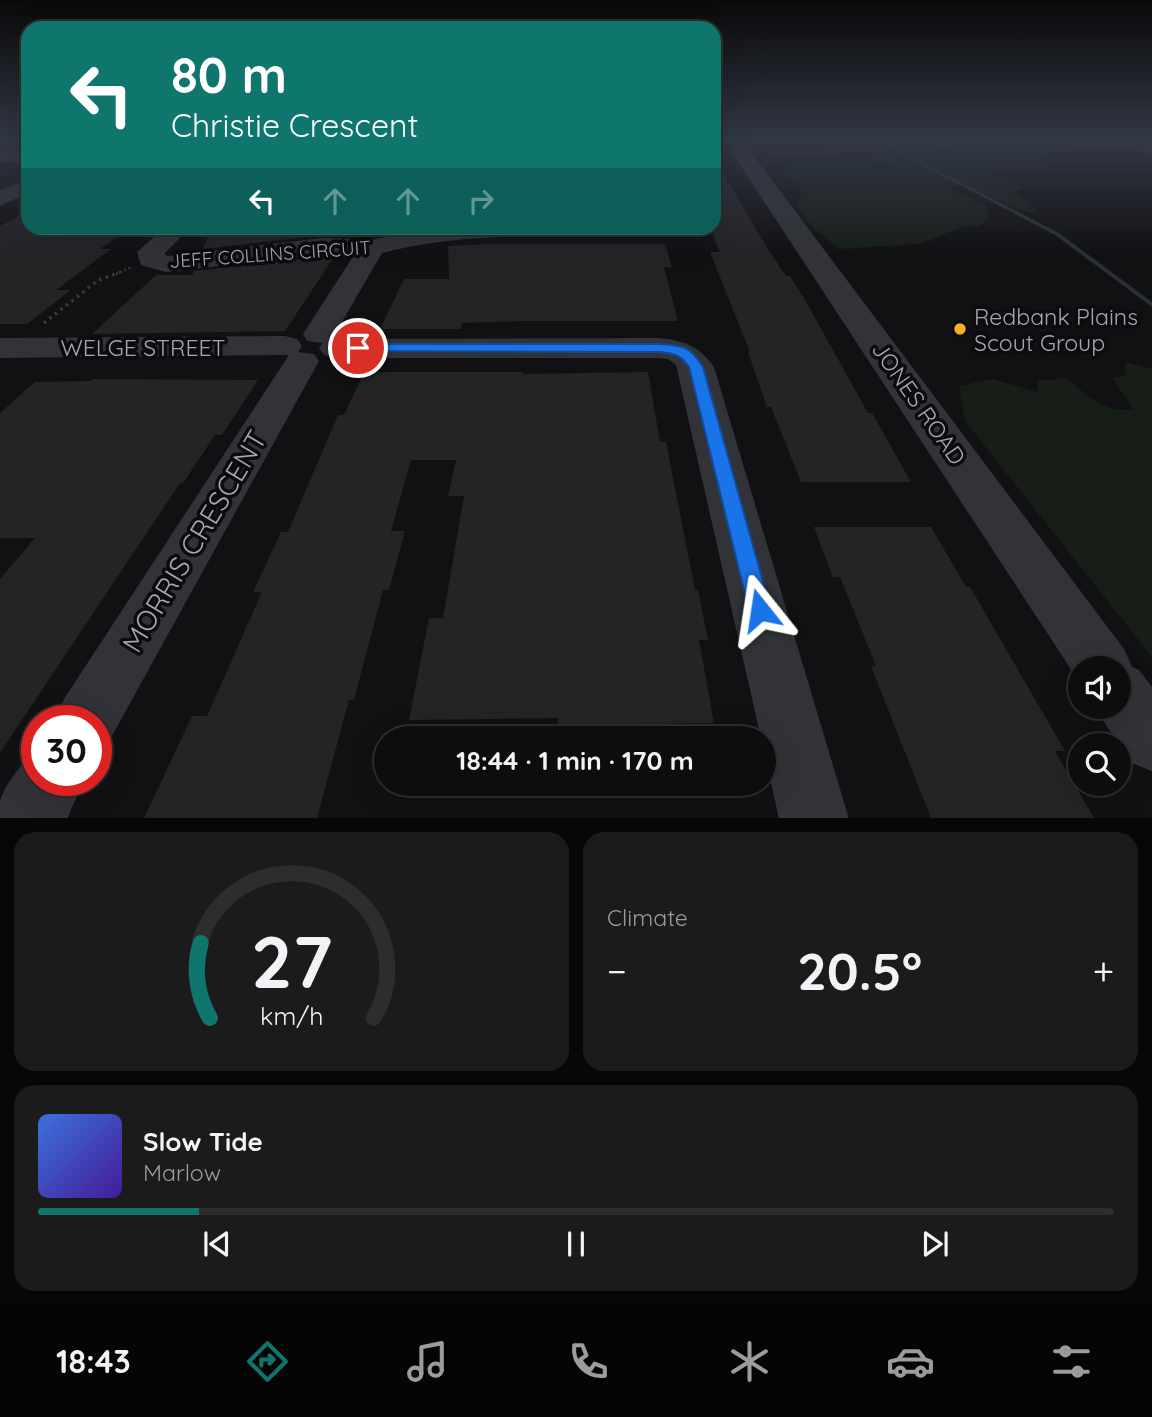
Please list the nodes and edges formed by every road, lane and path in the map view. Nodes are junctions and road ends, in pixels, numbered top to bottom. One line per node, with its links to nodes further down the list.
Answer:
1 (768, 177): 10 (street, JONES ROAD)
2 (21, 188): 3 (street)
3 (0, 199)
4 (170, 235): 7 (street, JEFF COLLINS CIRCUIT)
5 (430, 235): 6 (street, JEFF COLLINS CIRCUIT)
6 (372, 248): 7 (street, JEFF COLLINS CIRCUIT); 8 (street, MORRIS CRESCENT)
7 (150, 252): 9 (path)
8 (310, 347): 9 (street, WELGE STREET); 11 (street, MORRIS CRESCENT); 16 (street, WELGE STREET)
9 (4, 351)
10 (1096, 656)
11 (96, 705)
12 (1131, 709): 13 (street)
13 (1152, 739)
14 (41, 796): 15 (street)
15 (28, 818)
16 (814, 818)

